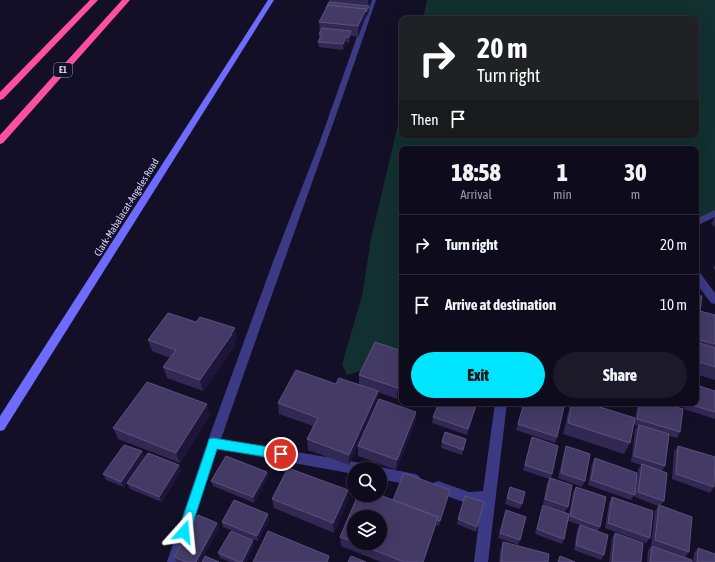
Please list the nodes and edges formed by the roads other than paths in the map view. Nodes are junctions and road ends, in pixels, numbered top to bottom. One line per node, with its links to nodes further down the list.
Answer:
1 (94, 0): 5 (highway)
2 (126, 0): 6 (highway, E1)
3 (270, 0): 13 (main road, Clark-Mabalacat-Angeles Road)
4 (373, 0): 14 (street)
5 (0, 97)
6 (0, 141)
7 (712, 215): 8 (street); 9 (street)
8 (699, 222)
9 (699, 227)
10 (699, 280): 11 (street)
11 (715, 300)
12 (500, 406): 17 (street)
13 (0, 426)
14 (213, 443): 15 (street); 18 (street)
15 (347, 467)
16 (387, 474): 17 (street)
17 (490, 497): 19 (street)
18 (174, 562)
19 (481, 562)

